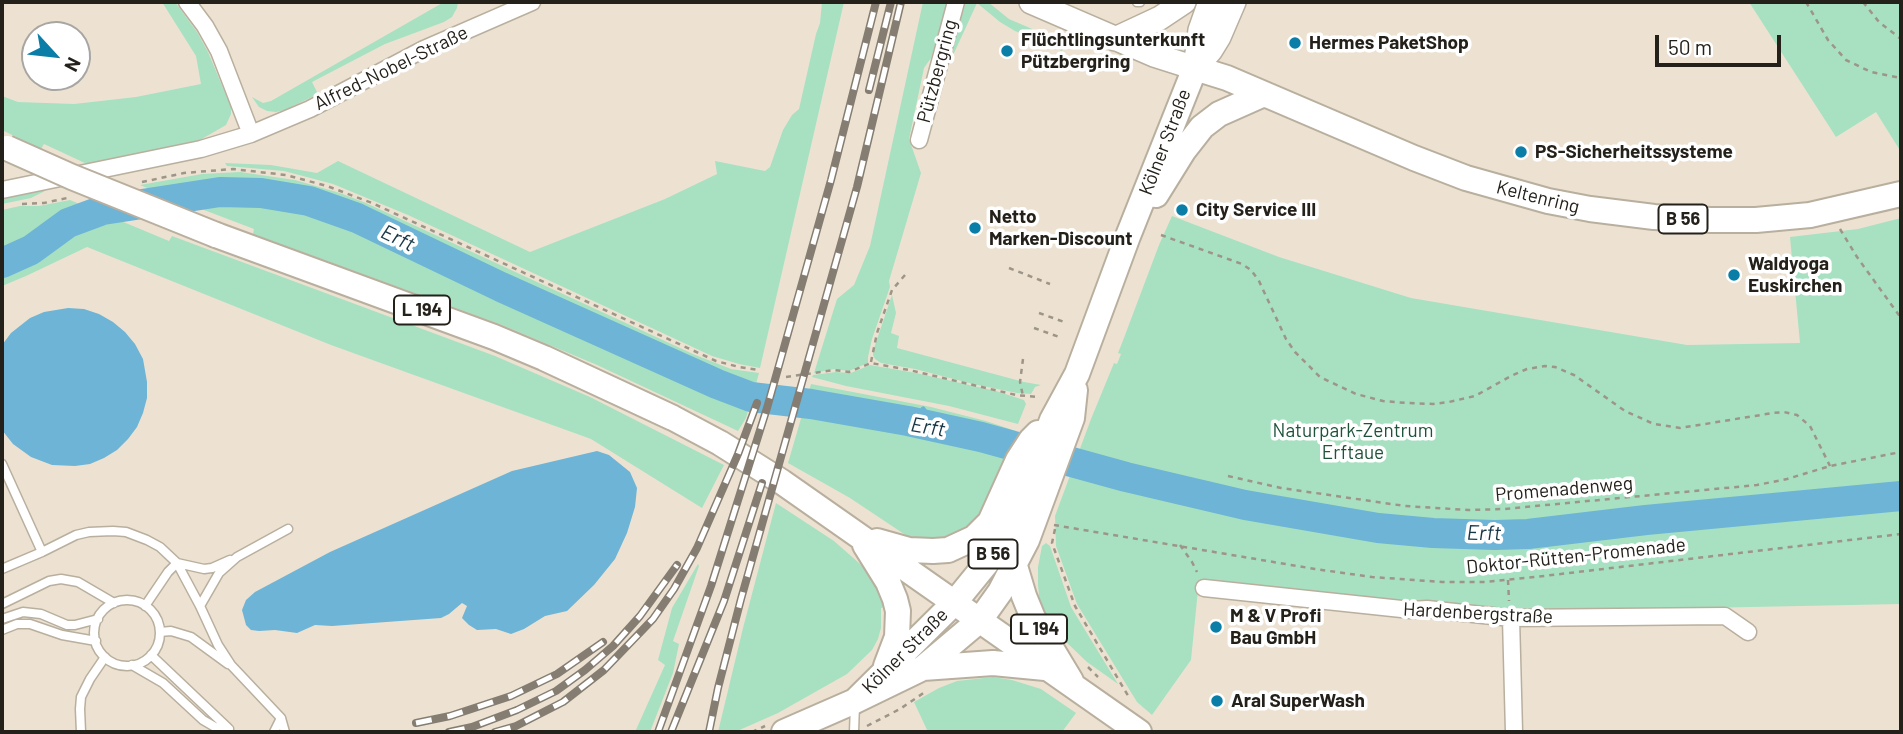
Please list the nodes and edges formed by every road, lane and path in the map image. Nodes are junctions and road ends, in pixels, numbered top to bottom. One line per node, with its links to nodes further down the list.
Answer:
1 (187, 2): 15 (street)
2 (532, 2): 15 (street, Alfred-Nobel-Straße)
3 (956, 2): 16 (street, Pützbergring)
4 (1031, 2): 10 (street)
5 (1184, 2): 10 (street)
6 (1210, 2): 12 (street, Kölner Straße)
7 (1234, 2): 12 (street, Kölner Straße)
8 (1806, 2): 13 (path)
9 (1863, 2): 11 (path)
10 (1115, 39): 12 (street)
11 (1901, 39)
12 (1195, 68): 14 (main road, Keltenring / B 56); 23 (main road, Kölner Straße / B 56)
13 (1901, 78)
14 (1264, 94): 20 (main road, Keltenring / B 56); 23 (main road, B 56)
15 (251, 134): 19 (street, Alfred-Nobel-Straße)
16 (919, 139)
17 (4, 146): 45 (main road, L 194, bridge)
18 (139, 183): 34 (path)
19 (2, 190)
20 (1901, 194)
21 (1841, 231): 28 (path)
22 (1161, 235): 40 (path)
23 (1128, 236): 37 (main road, Kölner Straße / B 56)
24 (1009, 268): 26 (path)
25 (905, 275): 33 (path)
26 (1050, 284)
27 (1039, 313): 29 (path)
28 (1901, 318)
29 (1067, 323)
30 (1034, 328): 31 (path)
31 (1062, 338)
32 (1023, 359): 36 (path)
33 (871, 363): 35 (path); 36 (path)
34 (758, 370)
35 (786, 377)
36 (1023, 396): 37 (path)
37 (1054, 412): 42 (main road, Kölner Straße / B 56); 42 (main road, B 56)
38 (1901, 452): 40 (path, Promenadenweg)
39 (2, 464): 47 (lane)
40 (1830, 466): 41 (path, Promenadenweg)
41 (1228, 476)
42 (1034, 510): 45 (main road, B 56); 46 (path, Doktor-Rütten-Promenade); 50 (main road, Kölner Straße / B 56); 54 (main road, Kölner Straße / B 56); 77 (path)
43 (288, 529): 48 (lane)
44 (1901, 534): 52 (path, Doktor-Rütten-Promenade)
45 (859, 536): 54 (main road, L 194); 73 (main road, L 194)
46 (1180, 545): 52 (path, Doktor-Rütten-Promenade); 53 (path)
47 (42, 552): 49 (lane); 51 (lane)
48 (237, 557): 49 (lane); 58 (lane)
49 (177, 562): 57 (lane); 58 (lane)
50 (1015, 566): 62 (main road, Kölner Straße / B 56); 76 (main road, L 194)
51 (2, 569)
52 (1508, 580): 59 (path)
53 (1204, 588): 59 (street, Hardenbergstraße)
54 (955, 602): 62 (main road, Kölner Straße / L 194); 73 (main road, Kölner Straße / B 56)
55 (2, 604): 56 (lane)
56 (114, 604): 57 (lane); 61 (lane)
57 (145, 606): 64 (lane)
58 (200, 606): 71 (lane)
59 (1511, 618): 65 (street, Hardenbergstraße); 87 (street)
60 (2, 619): 61 (lane)
61 (98, 619): 66 (lane)
62 (980, 620): 72 (main road, Kölner Straße / L 194); 74 (main road, B 56)
63 (2, 630): 66 (lane)
64 (160, 632): 67 (lane); 71 (lane)
65 (1748, 632)
66 (96, 641): 68 (lane)
67 (151, 655): 70 (lane); 80 (lane)
68 (105, 657): 70 (lane); 82 (lane)
69 (1084, 664): 75 (path)
70 (132, 665): 80 (lane)
71 (231, 665): 79 (lane)
72 (1049, 669): 74 (main road, B 56); 76 (main road, Kölner Straße / L 194)
73 (885, 671): 78 (main road, Kölner Straße / B 56)
74 (928, 678): 78 (main road, B 56); 81 (path)
75 (1104, 682)
76 (1074, 686): 86 (main road, Kölner Straße / L 194)
77 (1124, 698)
78 (855, 701): 81 (lane); 85 (main road, B 56)
79 (281, 718): 83 (lane); 84 (lane)
80 (231, 731)
81 (858, 731)
82 (81, 732)
83 (274, 732)
84 (285, 732)
85 (784, 732)
86 (1139, 732)
87 (1514, 732)

